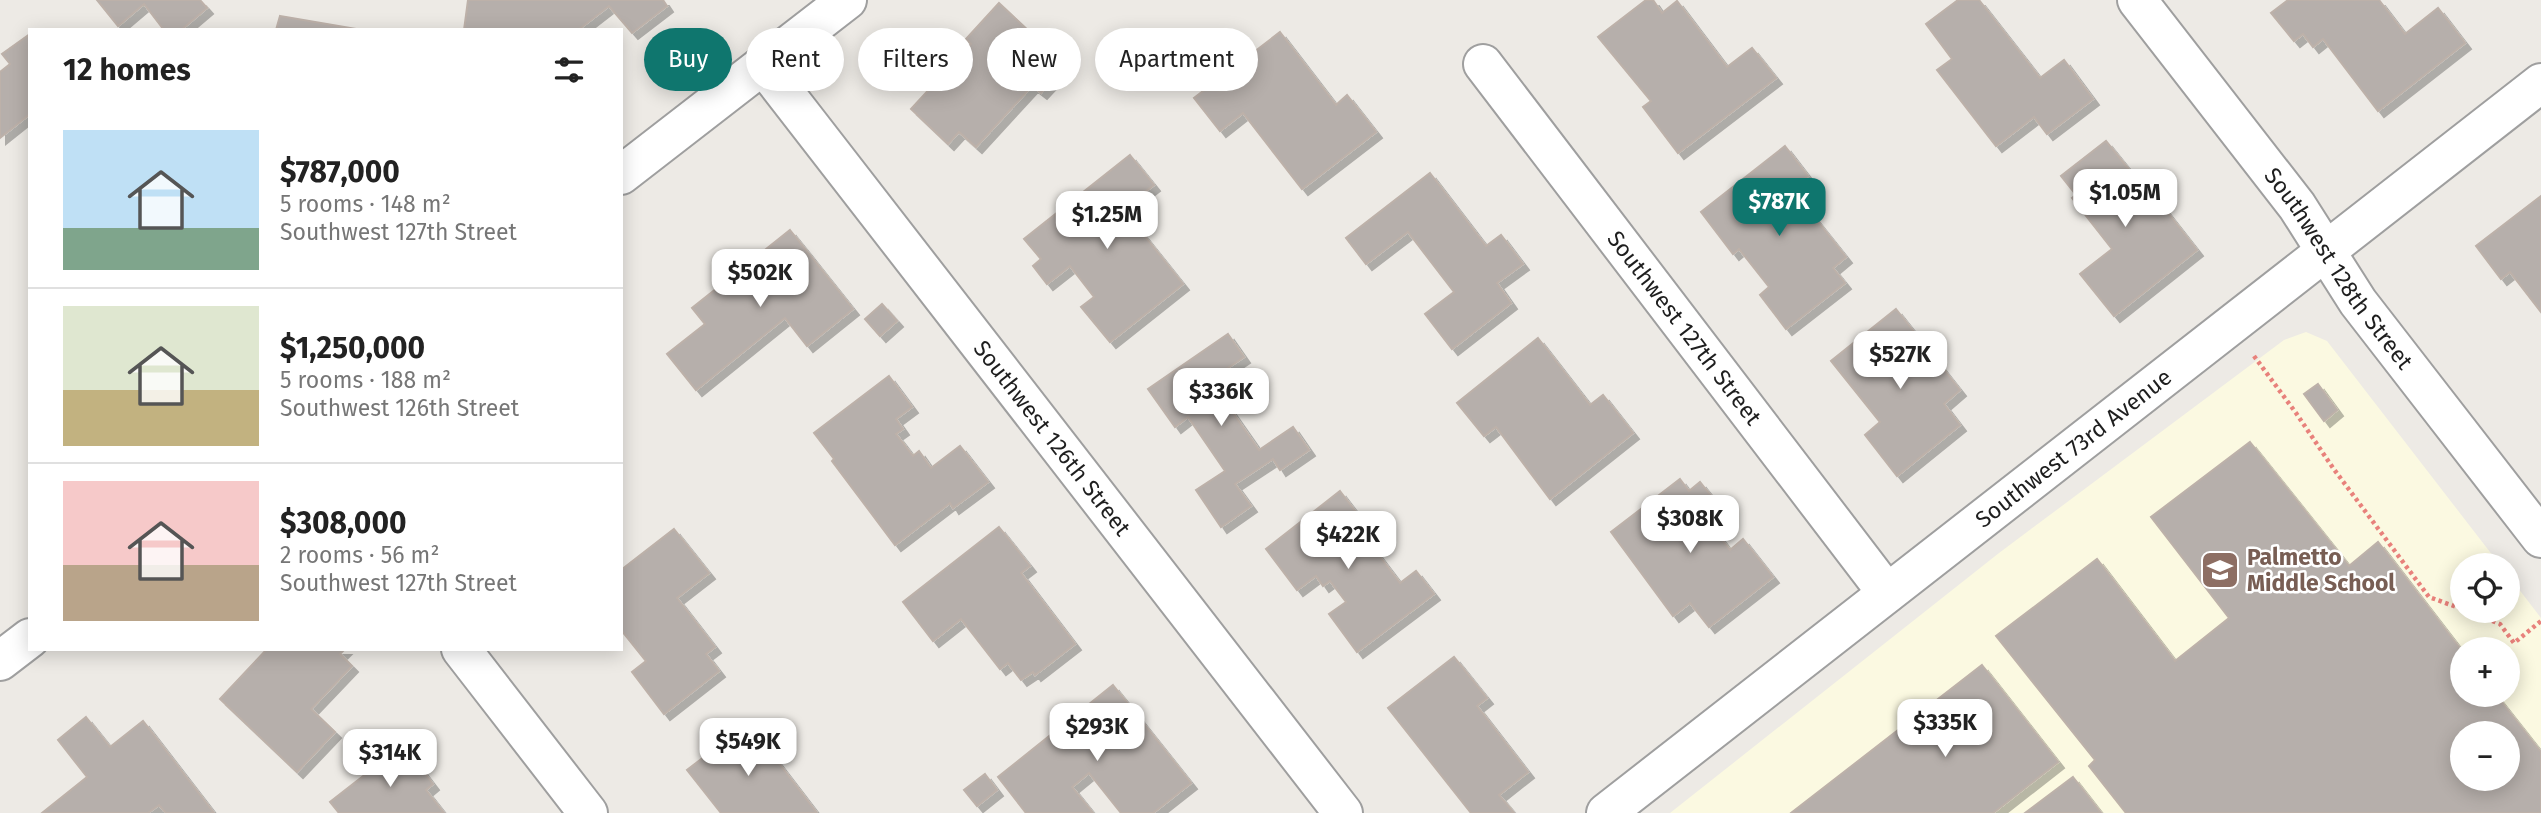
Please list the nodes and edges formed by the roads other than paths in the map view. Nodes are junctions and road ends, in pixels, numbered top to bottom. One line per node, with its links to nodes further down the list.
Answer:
1 (847, 0): 3 (street)
2 (2137, 0): 9 (street, Southwest 128th Street)
3 (811, 28)
4 (1483, 64): 11 (street, Southwest 127th Street)
5 (746, 78): 8 (street)
6 (2541, 83): 9 (street, Southwest 73rd Avenue)
7 (783, 91): 16 (street, Southwest 126th Street)
8 (623, 173)
9 (2326, 251): 10 (street, Southwest 128th Street); 11 (street, Southwest 73rd Avenue)
10 (2541, 538)
11 (1887, 593): 17 (street, Southwest 73rd Avenue)
12 (28, 640): 14 (street)
13 (463, 651): 15 (street)
14 (0, 661)
15 (588, 813)
16 (1343, 813)
17 (1606, 813)

